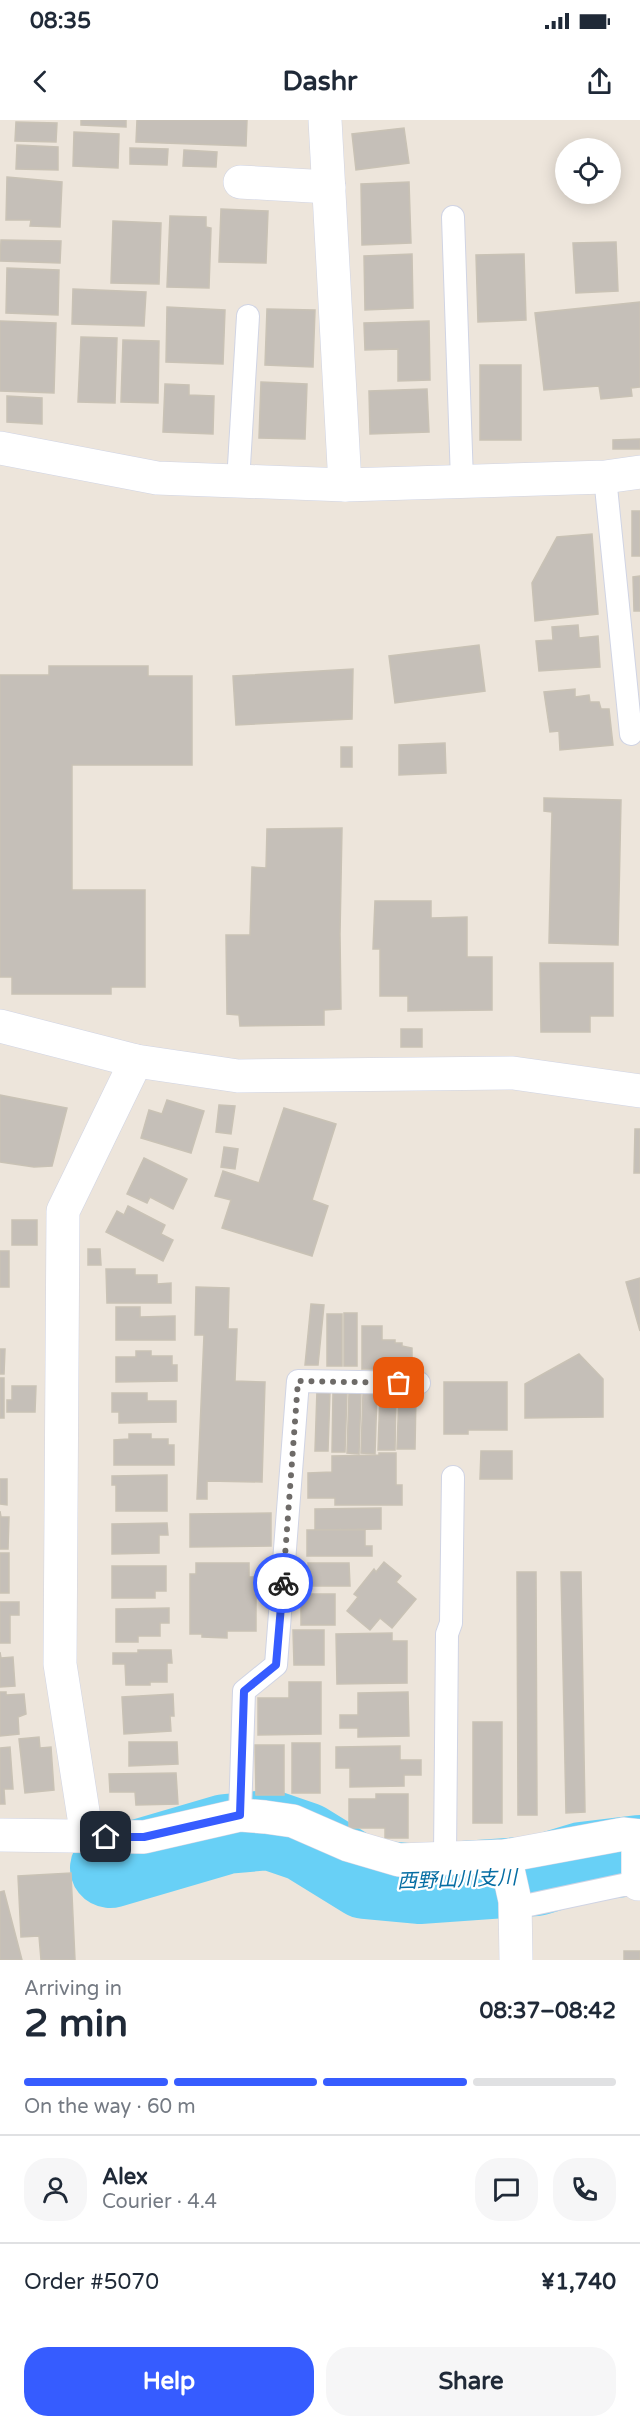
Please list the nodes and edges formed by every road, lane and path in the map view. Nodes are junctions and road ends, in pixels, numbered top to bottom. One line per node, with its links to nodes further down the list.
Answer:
1 (325, 120): 3 (street)
2 (240, 182): 3 (street)
3 (328, 187): 11 (street)
4 (453, 218): 9 (lane)
5 (248, 316): 10 (lane)
6 (0, 448): 10 (street)
7 (640, 472): 8 (street)
8 (605, 477): 9 (street); 12 (lane)
9 (462, 481): 11 (street)
10 (238, 482): 11 (street)
11 (345, 486)
12 (631, 734)
13 (0, 1026): 14 (street)
14 (136, 1060): 15 (street); 20 (street)
15 (640, 1091)
16 (419, 1383): 18 (lane)
17 (453, 1477): 23 (lane)
18 (240, 1815): 20 (street); 23 (street)
19 (0, 1835): 20 (street)
20 (87, 1837)
21 (638, 1837): 22 (street); 24 (street)
22 (505, 1856): 23 (street); 25 (street)
23 (446, 1857)
24 (639, 1885): 25 (lane)
25 (515, 1908): 26 (street)
26 (516, 1960)

